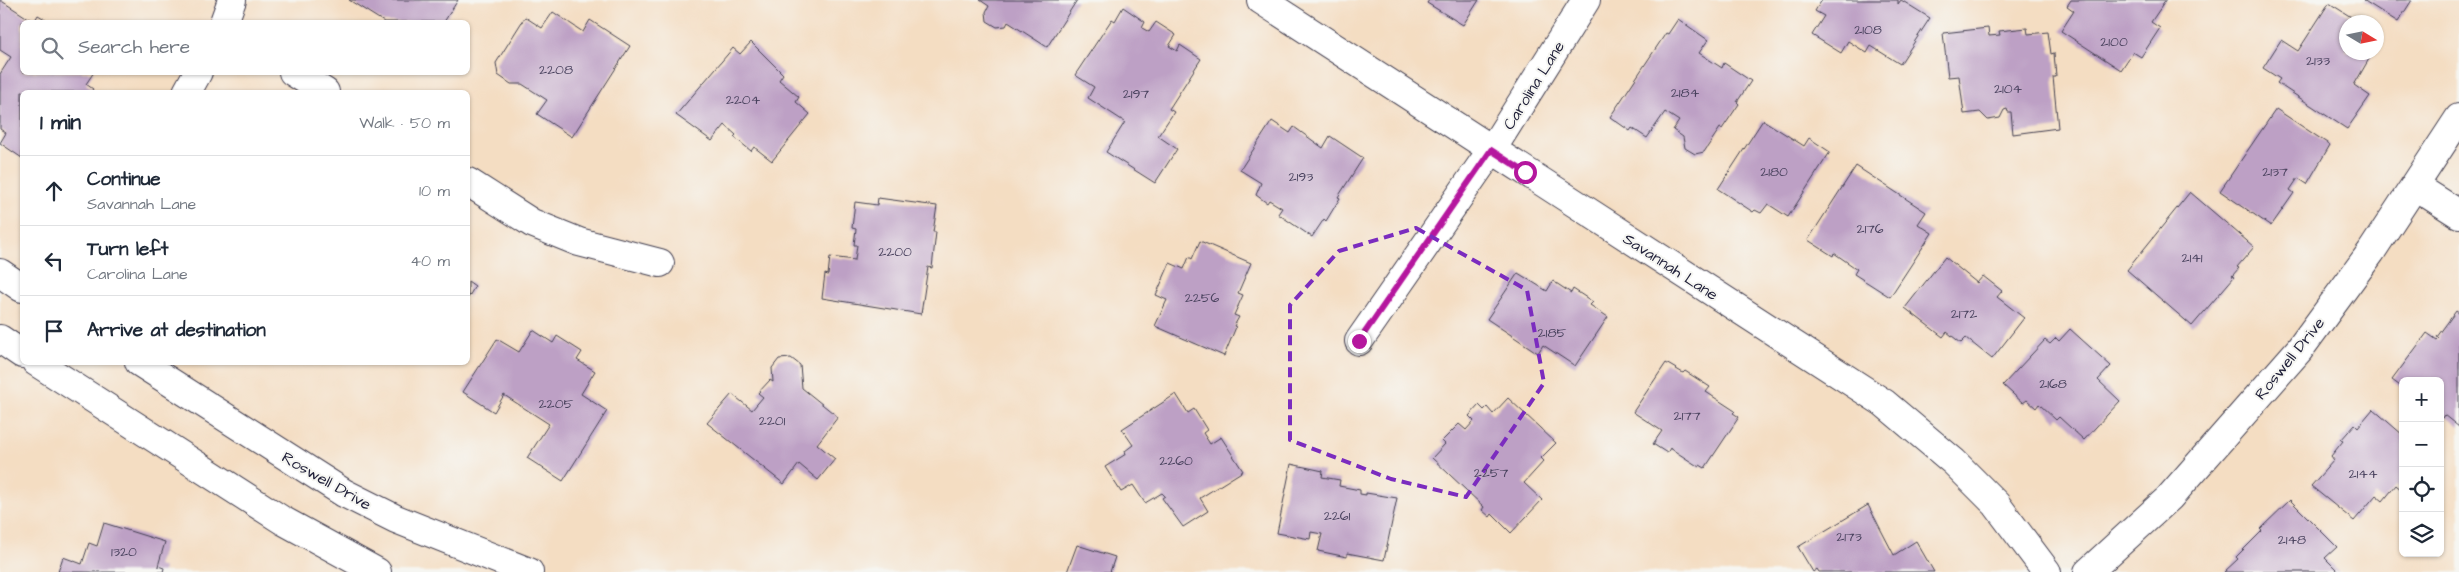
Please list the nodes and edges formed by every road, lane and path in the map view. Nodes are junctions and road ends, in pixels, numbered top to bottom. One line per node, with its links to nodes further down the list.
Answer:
1 (232, 0): 4 (street)
2 (1261, 0): 10 (street, Savannah Lane)
3 (1586, 0): 10 (street, Carolina Lane)
4 (225, 20)
5 (196, 75): 7 (street)
6 (298, 75): 8 (street)
7 (188, 90)
8 (321, 90)
9 (2459, 118): 12 (street, Roswell Drive)
10 (1491, 150): 18 (street, Carolina Lane); 24 (street, Savannah Lane)
11 (470, 183): 14 (street)
12 (2415, 186): 13 (street); 25 (street, Roswell Drive)
13 (2459, 214)
14 (660, 263)
15 (0, 273): 16 (street)
16 (20, 287)
17 (0, 339): 19 (street)
18 (1359, 341)
19 (20, 353)
20 (41, 365): 22 (street)
21 (144, 365): 23 (street, Roswell Drive)
22 (377, 572)
23 (529, 572)
24 (2047, 572)
25 (2088, 572)

